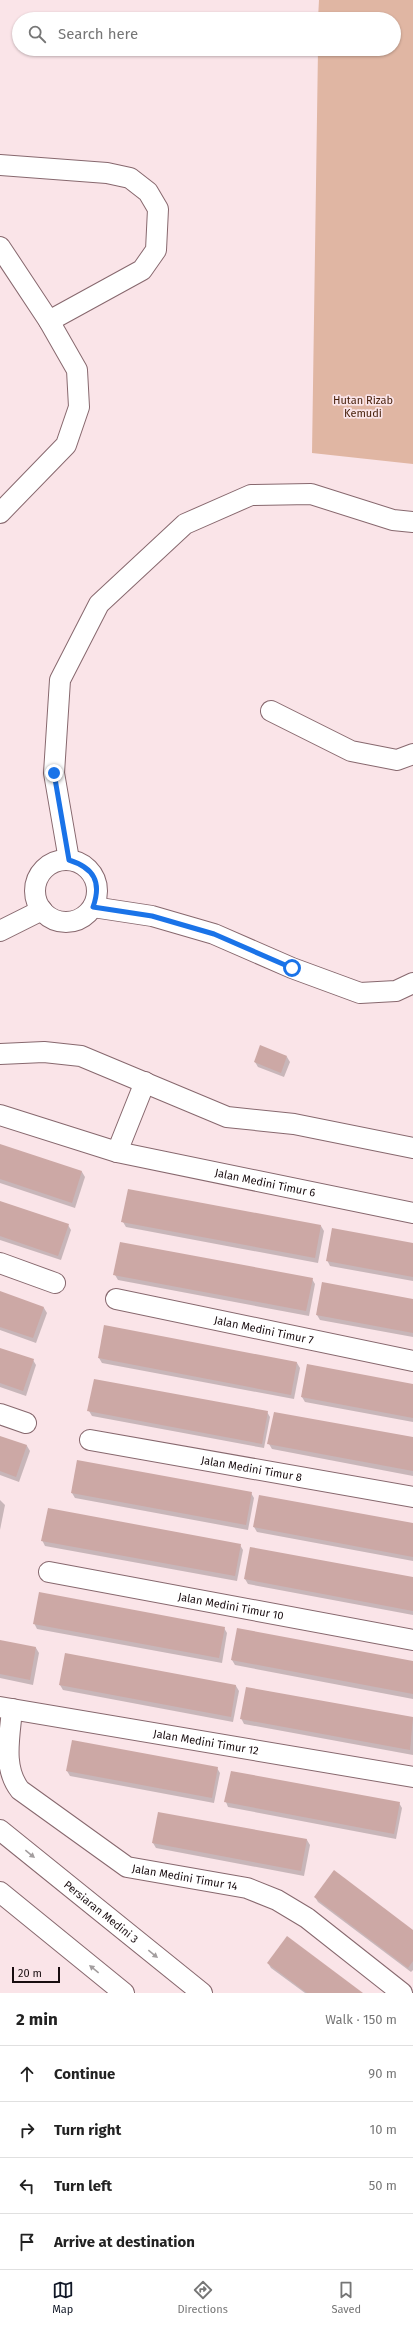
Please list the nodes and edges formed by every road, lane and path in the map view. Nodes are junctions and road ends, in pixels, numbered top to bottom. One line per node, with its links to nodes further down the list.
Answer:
1 (0, 165): 3 (street)
2 (0, 247): 3 (street)
3 (49, 321): 4 (street)
4 (0, 513)
5 (413, 522): 8 (street)
6 (271, 711): 7 (street)
7 (413, 754)
8 (69, 860): 9 (street); 10 (street)
9 (93, 907): 10 (street); 12 (street)
10 (42, 910): 11 (street)
11 (0, 931)
12 (413, 983)
13 (0, 1054): 14 (street)
14 (145, 1082): 16 (street); 17 (street)
15 (0, 1115): 17 (street, Jalan Medini Timur 6)
16 (413, 1148)
17 (118, 1152): 18 (street, Jalan Medini Timur 6)
18 (413, 1213)
19 (0, 1263): 20 (street)
20 (55, 1282)
21 (116, 1299): 22 (street, Jalan Medini Timur 7)
22 (413, 1361)
23 (0, 1414): 24 (street)
24 (26, 1423)
25 (90, 1440): 26 (street, Jalan Medini Timur 8)
26 (413, 1497)
27 (49, 1572): 28 (street, Jalan Medini Timur 10)
28 (413, 1640)
29 (6, 1708): 30 (street, Jalan Medini Timur 12); 35 (street, Jalan Medini Timur 14)
30 (413, 1777)
31 (0, 1830): 34 (street, Persiaran Medini 3, one-way to 34)
32 (0, 1892): 33 (street, one-way to 32)
33 (124, 1993)
34 (202, 1993)
35 (402, 1993)

